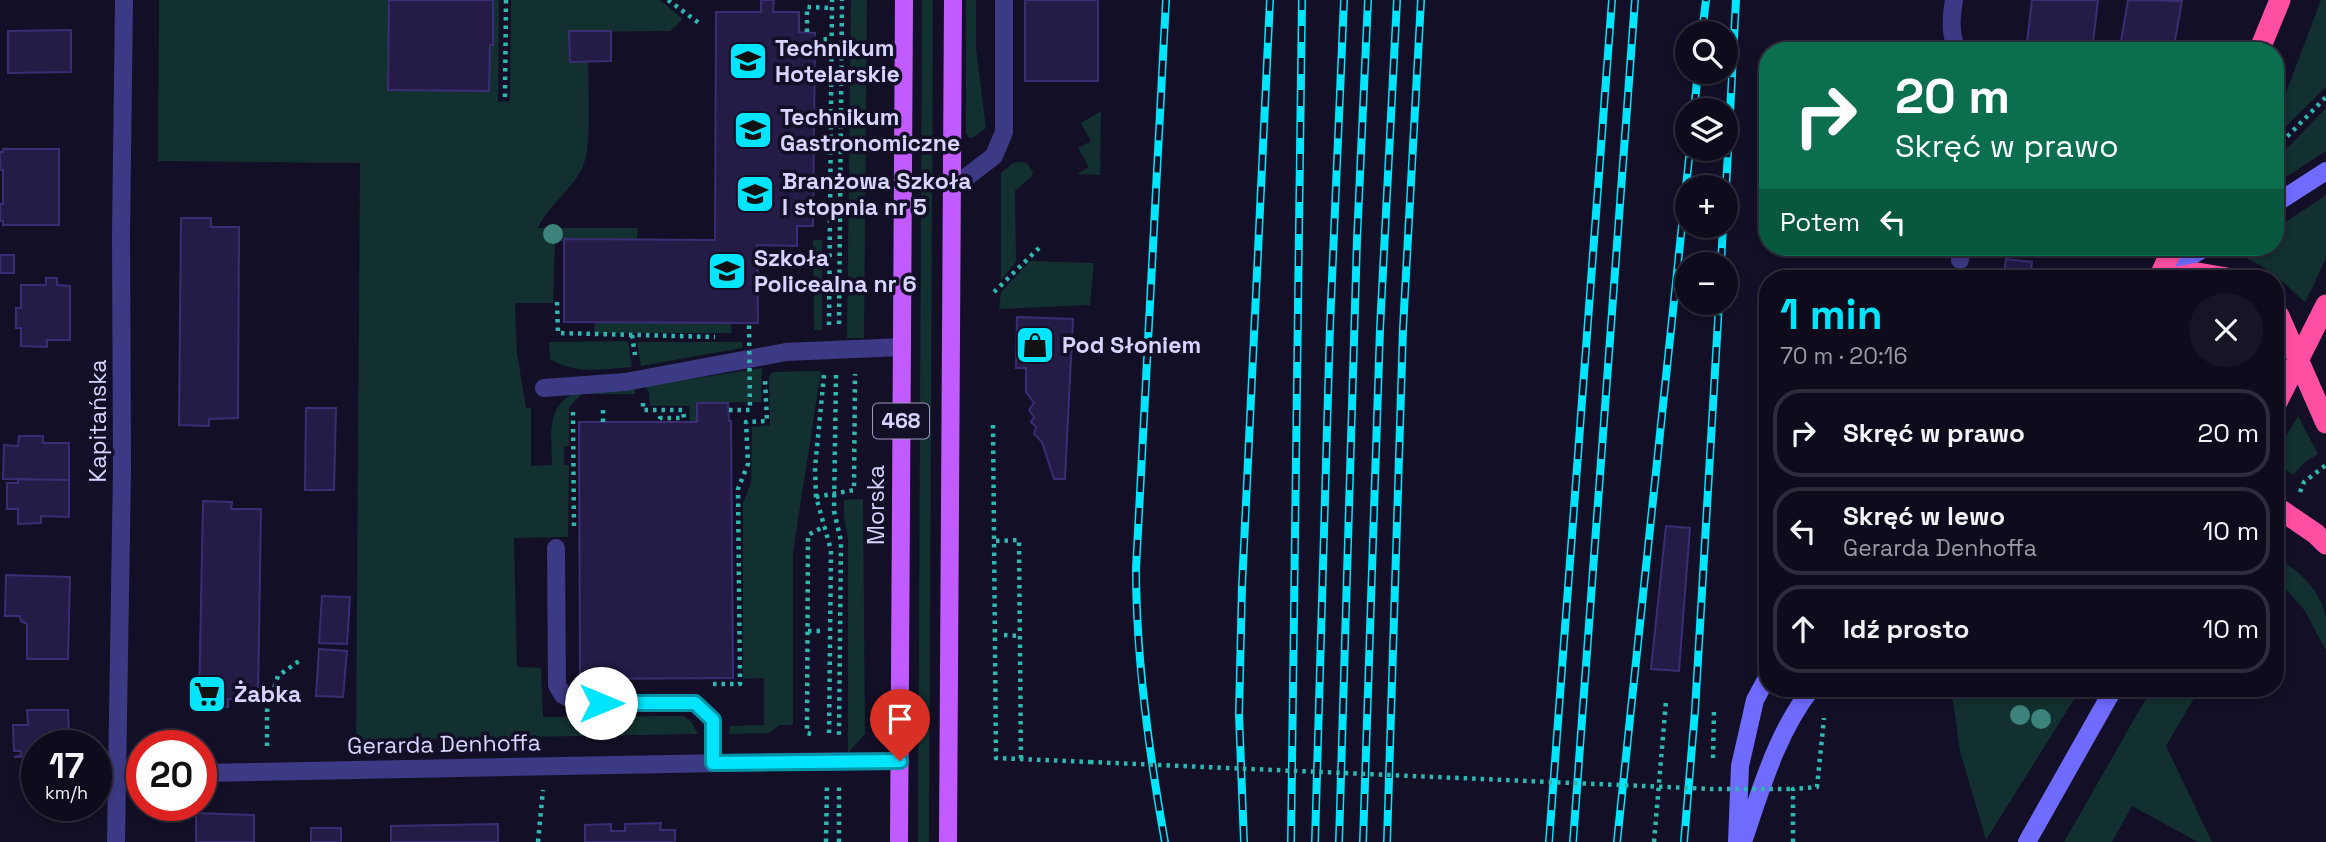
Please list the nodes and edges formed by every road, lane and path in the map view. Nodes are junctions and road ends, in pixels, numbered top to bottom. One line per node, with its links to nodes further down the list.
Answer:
1 (124, 0): 75 (street, Kapitańska)
2 (506, 0): 18 (path)
3 (668, 0): 12 (path)
4 (832, 0): 11 (path)
5 (842, 0): 36 (path)
6 (904, 0): 35 (main road, Morska / 468)
7 (953, 0): 22 (main road, 468)
8 (1004, 0): 22 (street)
9 (1954, 0): 16 (street)
10 (2280, 0): 17 (highway)
11 (832, 8): 13 (path); 14 (path)
12 (699, 23)
13 (807, 32)
14 (832, 39): 15 (path); 36 (path)
15 (815, 40)
16 (1953, 42)
17 (2263, 42)
18 (505, 97)
19 (2326, 97): 20 (path)
20 (2284, 140)
21 (2326, 171): 23 (main road)
22 (951, 189): 88 (main road, 468)
23 (2284, 198)
24 (1038, 248): 27 (path)
25 (2191, 256): 26 (main road)
26 (2170, 270)
27 (994, 292)
28 (557, 302): 32 (path)
29 (2326, 305): 37 (highway)
30 (749, 323): 43 (path, bridge)
31 (2284, 325): 37 (highway)
32 (726, 337)
33 (739, 338): 34 (path)
34 (753, 338)
35 (902, 347): 36 (street); 72 (main road, Morska / 468)
36 (834, 349): 40 (street); 48 (path); 49 (path)
37 (2299, 361): 41 (highway); 46 (highway)
38 (765, 374): 61 (path)
39 (847, 374): 48 (path)
40 (544, 388)
41 (2284, 388)
42 (642, 399): 45 (path)
43 (729, 410)
44 (573, 415): 52 (path)
45 (660, 422)
46 (2326, 423)
47 (993, 425): 53 (path)
48 (834, 493): 49 (path); 71 (path)
49 (816, 497): 51 (path)
50 (2284, 512): 54 (highway)
51 (825, 526): 56 (path); 71 (path)
52 (574, 531)
53 (996, 541): 59 (path); 70 (path)
54 (2326, 544)
55 (556, 548): 74 (street)
56 (808, 631): 57 (path); 68 (path)
57 (824, 631)
58 (1004, 635): 59 (path)
59 (1021, 636): 70 (path)
60 (299, 661): 69 (path)
61 (700, 684)
62 (1759, 693): 90 (main road)
63 (1806, 697): 91 (main road)
64 (2110, 697): 93 (main road)
65 (1665, 701): 79 (path)
66 (1714, 710): 73 (path)
67 (1825, 710): 82 (path)
68 (807, 724)
69 (267, 739)
70 (1021, 760): 79 (path, bridge)
71 (833, 761): 72 (street, Gerarda Denhoffa); 74 (street, Gerarda Denhoffa); 85 (path); 86 (path)
72 (900, 761): 87 (main road, Morska / 468)
73 (1713, 762)
74 (713, 763): 77 (street, Gerarda Denhoffa)
75 (117, 773): 76 (street); 83 (street, Kapitańska)
76 (126, 773)
77 (217, 773)
78 (1712, 776): 81 (path)
79 (1659, 785): 81 (path, bridge); 89 (path)
80 (543, 789): 84 (path)
81 (1712, 789): 82 (path, bridge)
82 (1793, 789): 92 (path)
83 (116, 842)
84 (538, 842)
85 (826, 842)
86 (839, 842)
87 (899, 842)
88 (948, 842)
89 (1654, 842)
90 (1737, 842)
91 (1743, 842)
92 (1793, 842)
93 (2026, 842)

